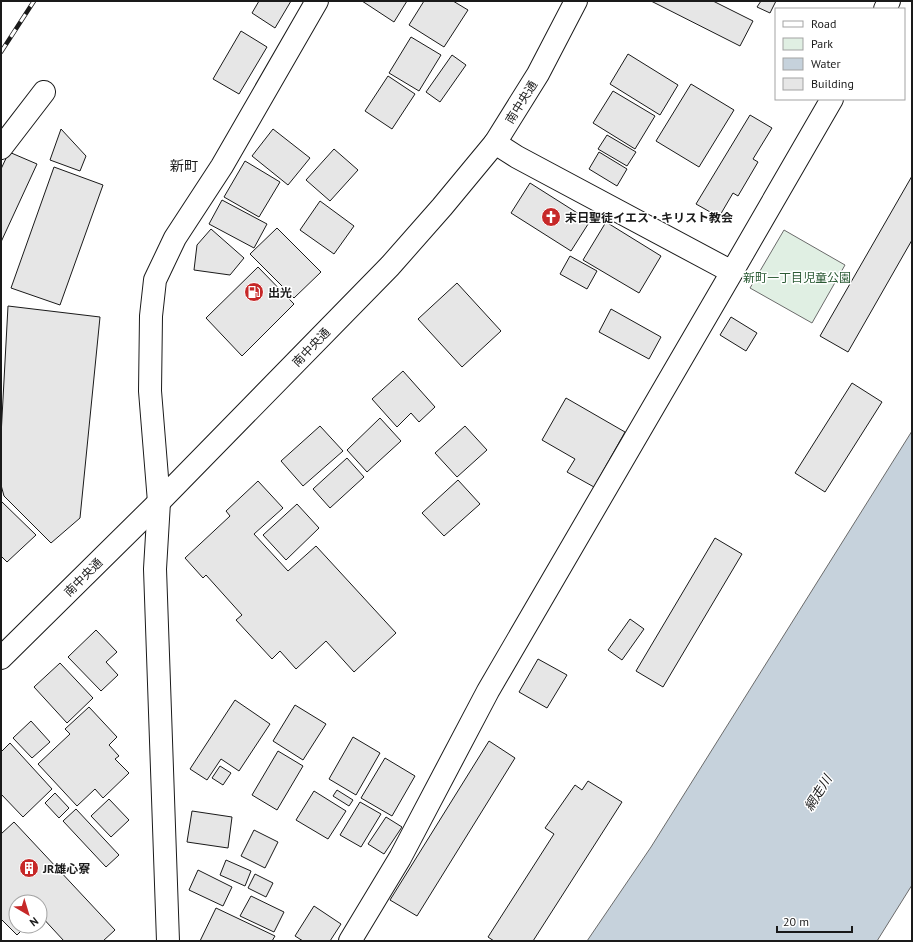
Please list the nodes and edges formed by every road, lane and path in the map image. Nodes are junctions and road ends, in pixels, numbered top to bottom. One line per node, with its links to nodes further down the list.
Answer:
1 (317, 1): 8 (main road)
2 (576, 1): 5 (main road, 南中央通)
3 (44, 92): 6 (main road)
4 (831, 100): 7 (main road)
5 (495, 143): 7 (main road); 8 (main road, 南中央通)
6 (1, 148)
7 (732, 272): 11 (main road)
8 (159, 502): 9 (main road, 南中央通); 10 (main road)
9 (3, 653)
10 (168, 941)
11 (350, 941)

